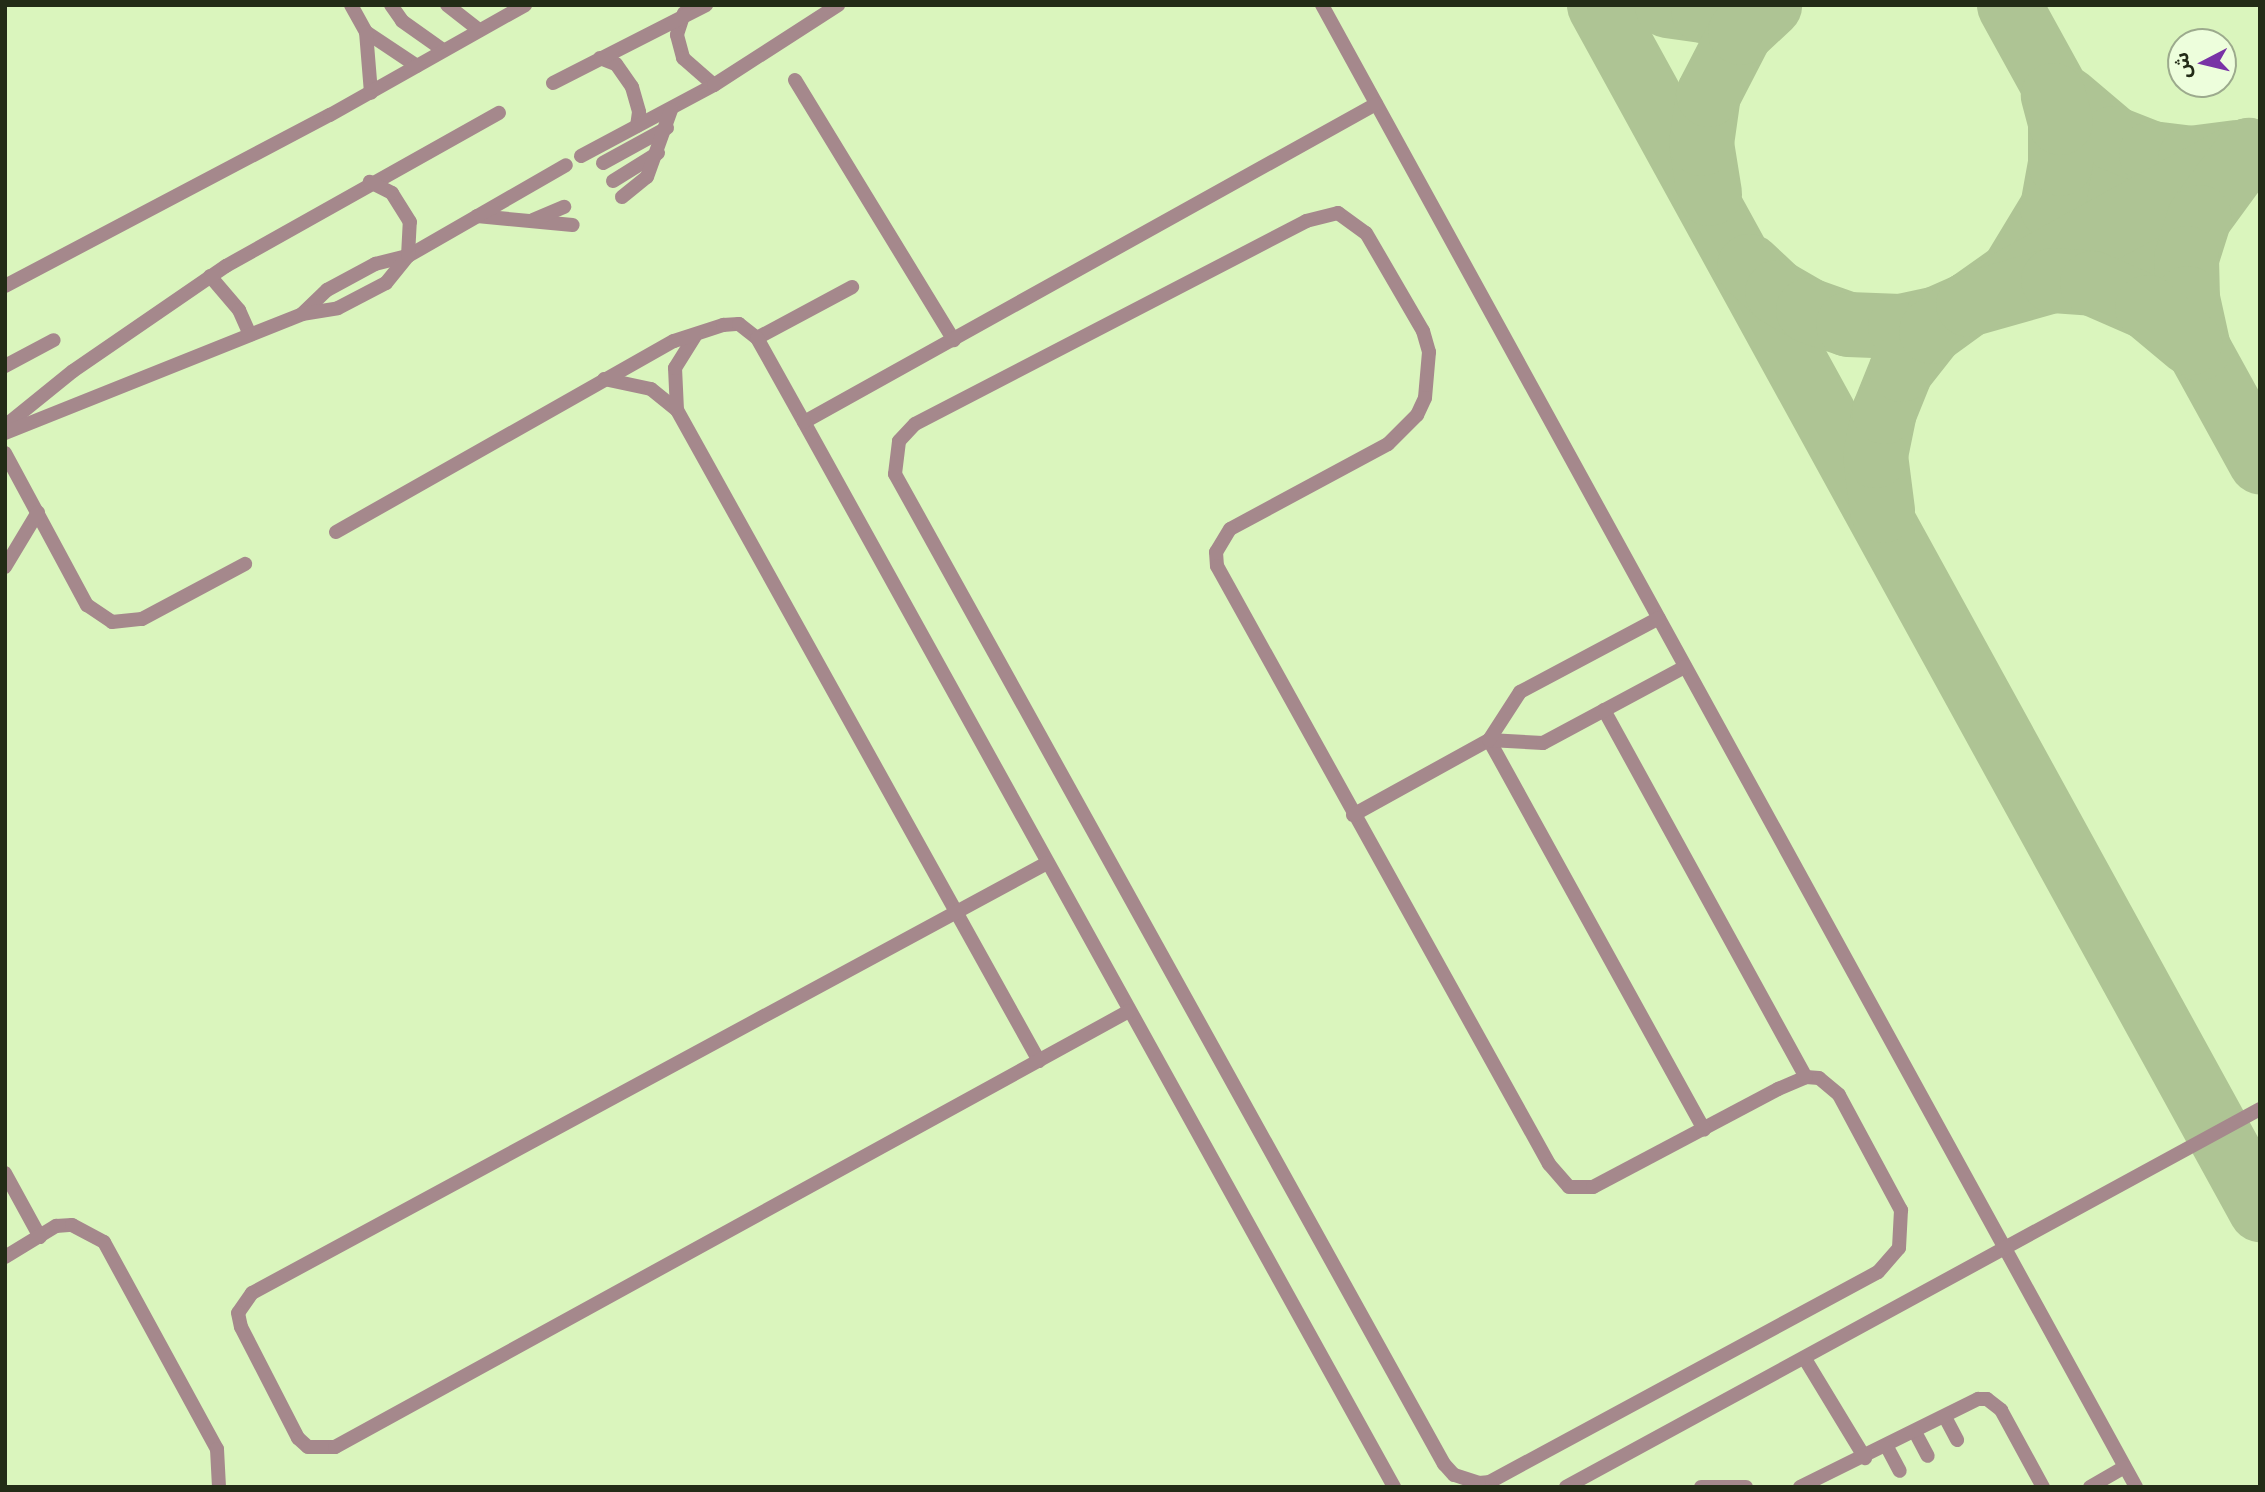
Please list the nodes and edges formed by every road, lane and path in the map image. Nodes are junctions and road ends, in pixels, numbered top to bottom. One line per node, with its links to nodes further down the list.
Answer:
1 (351, 5): 11 (lane)
2 (391, 5): 12 (lane)
3 (447, 5): 10 (lane)
4 (694, 5): 9 (lane)
5 (706, 5): 9 (lane)
6 (838, 5): 17 (lane)
7 (1322, 5): 19 (lane)
8 (516, 7): 10 (lane)
9 (680, 15): 13 (lane); 17 (lane)
10 (479, 30): 12 (lane)
11 (366, 32): 14 (lane); 18 (lane)
12 (443, 50): 14 (lane)
13 (600, 58): 16 (lane); 22 (lane)
14 (417, 66): 18 (lane)
15 (795, 80): 44 (lane)
16 (553, 83)
17 (714, 85): 20 (lane)
18 (371, 93): 37 (lane)
19 (1376, 104): 44 (lane); 56 (lane)
20 (671, 110): 22 (lane); 23 (lane)
21 (499, 113): 29 (lane)
22 (637, 126): 25 (lane)
23 (667, 128): 24 (lane); 26 (lane)
24 (658, 152): 28 (lane); 30 (lane)
25 (581, 156)
26 (603, 163)
27 (566, 164): 32 (lane)
28 (613, 181)
29 (370, 182): 35 (lane); 36 (lane)
30 (622, 197)
31 (564, 207): 33 (lane)
32 (476, 216): 33 (lane); 35 (lane)
33 (533, 220): 34 (lane)
34 (573, 225)
35 (408, 256): 39 (lane); 39 (lane)
36 (210, 276): 40 (lane); 49 (lane)
37 (5, 286)
38 (852, 288): 42 (lane)
39 (302, 314): 40 (lane)
40 (250, 335): 50 (lane)
41 (695, 336): 42 (lane); 46 (lane); 47 (lane)
42 (757, 338): 48 (lane)
43 (54, 340): 45 (lane)
44 (954, 340): 48 (lane)
45 (5, 366)
46 (604, 379): 47 (lane); 53 (lane)
47 (677, 410): 62 (lane)
48 (804, 422): 61 (lane)
49 (5, 426)
50 (5, 433)
51 (5, 453): 52 (lane)
52 (38, 512): 54 (lane); 55 (lane)
53 (336, 532)
54 (245, 564)
55 (5, 567)
56 (1658, 618): 57 (lane); 59 (lane)
57 (1685, 667): 58 (lane); 70 (lane)
58 (1604, 709): 59 (lane); 65 (lane)
59 (1489, 740): 60 (lane); 67 (lane)
60 (1353, 815): 65 (lane); 67 (lane)
61 (1047, 863): 62 (lane); 63 (lane)
62 (955, 914): 64 (lane); 64 (lane)
63 (1129, 1010): 64 (lane); 82 (lane)
64 (1039, 1061)
65 (1806, 1077): 67 (lane)
66 (2260, 1109): 70 (lane)
67 (1704, 1130)
68 (5, 1173): 69 (lane)
69 (40, 1237): 71 (lane); 81 (lane)
70 (2004, 1250): 72 (lane); 79 (lane)
71 (5, 1257)
72 (1805, 1359): 78 (lane); 83 (lane)
73 (1945, 1417): 74 (lane); 75 (lane); 87 (lane)
74 (1915, 1432): 76 (lane); 77 (lane)
75 (1957, 1440)
76 (1886, 1447): 78 (lane); 80 (lane)
77 (1928, 1456)
78 (1864, 1458): 86 (lane)
79 (2124, 1467): 88 (lane); 89 (lane)
80 (1900, 1471)
81 (219, 1487)
82 (1394, 1487)
83 (1566, 1487)
84 (1701, 1487): 85 (lane)
85 (1746, 1487)
86 (1800, 1487)
87 (2043, 1487)
88 (2090, 1487)
89 (2136, 1487)

